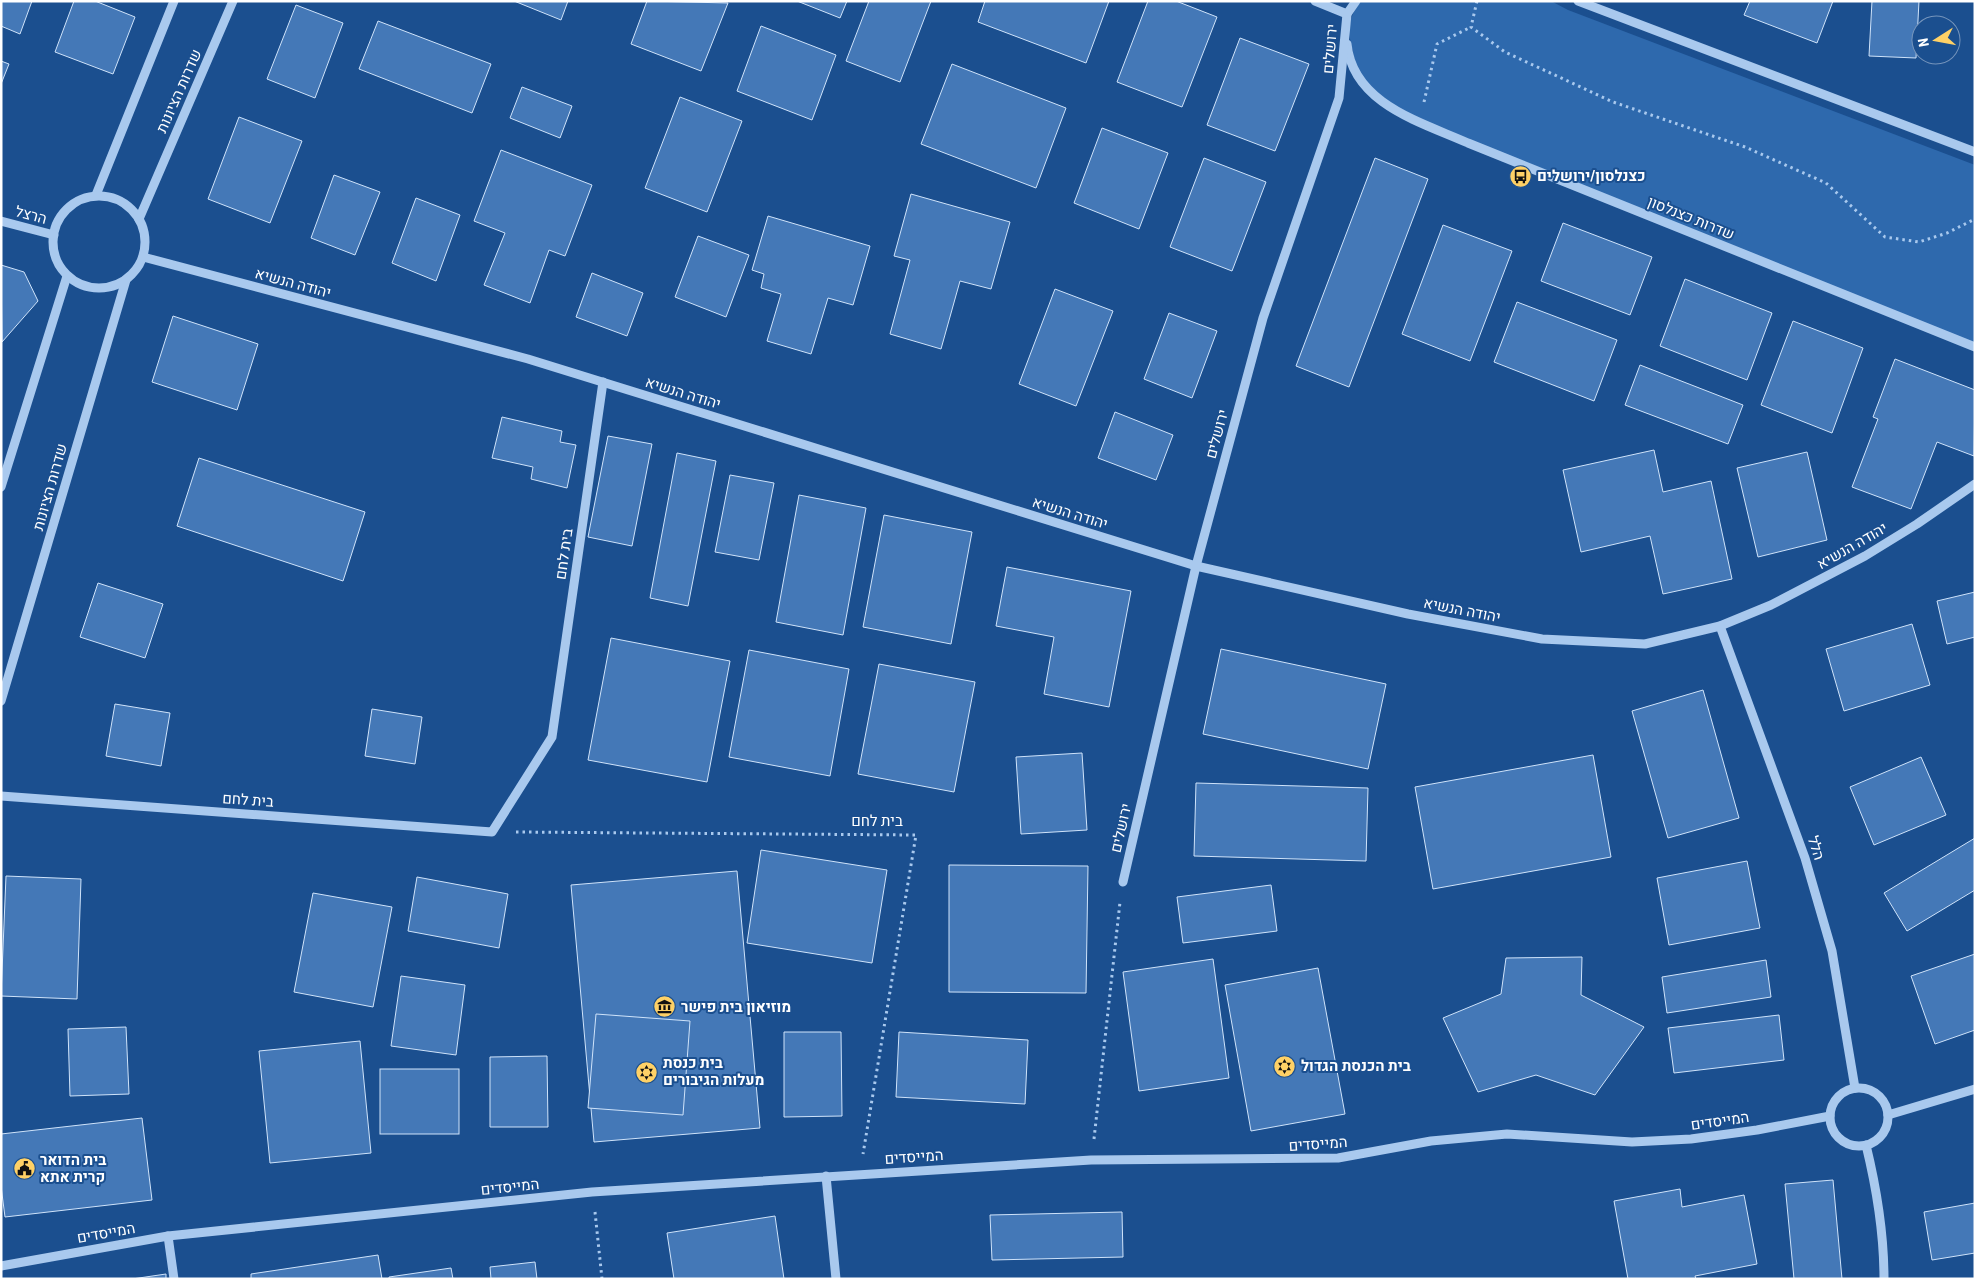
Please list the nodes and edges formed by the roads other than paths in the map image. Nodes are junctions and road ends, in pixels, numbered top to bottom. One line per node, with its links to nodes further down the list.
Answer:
1 (174, 1): 8 (street)
2 (234, 1): 9 (street, שדרות הציונות)
3 (1315, 1): 6 (street)
4 (1356, 1): 6 (street, ירושלים)
5 (1578, 1): 7 (street)
6 (1347, 14): 15 (street, שדרות כצנלסון); 19 (street, ירושלים)
7 (1975, 152)
8 (96, 195): 9 (street); 11 (street)
9 (139, 219): 12 (street)
10 (1, 221): 11 (street, הרצל)
11 (54, 235): 13 (street)
12 (143, 257): 14 (street); 16 (street, יהודה הנשיא)
13 (68, 276): 14 (street); 18 (street)
14 (126, 280): 21 (street, שדרות הציונות)
15 (1975, 347)
16 (603, 382): 19 (street, יהודה הנשיא); 22 (street, בית לחם)
17 (1975, 484): 20 (street, יהודה הנשיא)
18 (1, 487)
19 (1196, 566): 20 (street, יהודה הנשיא); 23 (street, ירושלים)
20 (1720, 626): 24 (street, הלל)
21 (1, 701)
22 (1, 796)
23 (1123, 882)
24 (1855, 1088): 26 (street); 27 (street)
25 (1975, 1089): 26 (street)
26 (1888, 1115): 28 (street)
27 (1830, 1116): 28 (street); 29 (street, המייסדים)
28 (1866, 1145): 34 (street)
29 (826, 1176): 30 (street, המייסדים); 33 (street)
30 (168, 1236): 31 (street, המייסדים); 32 (street)
31 (1, 1266)
32 (174, 1279)
33 (836, 1279)
34 (1884, 1279)

